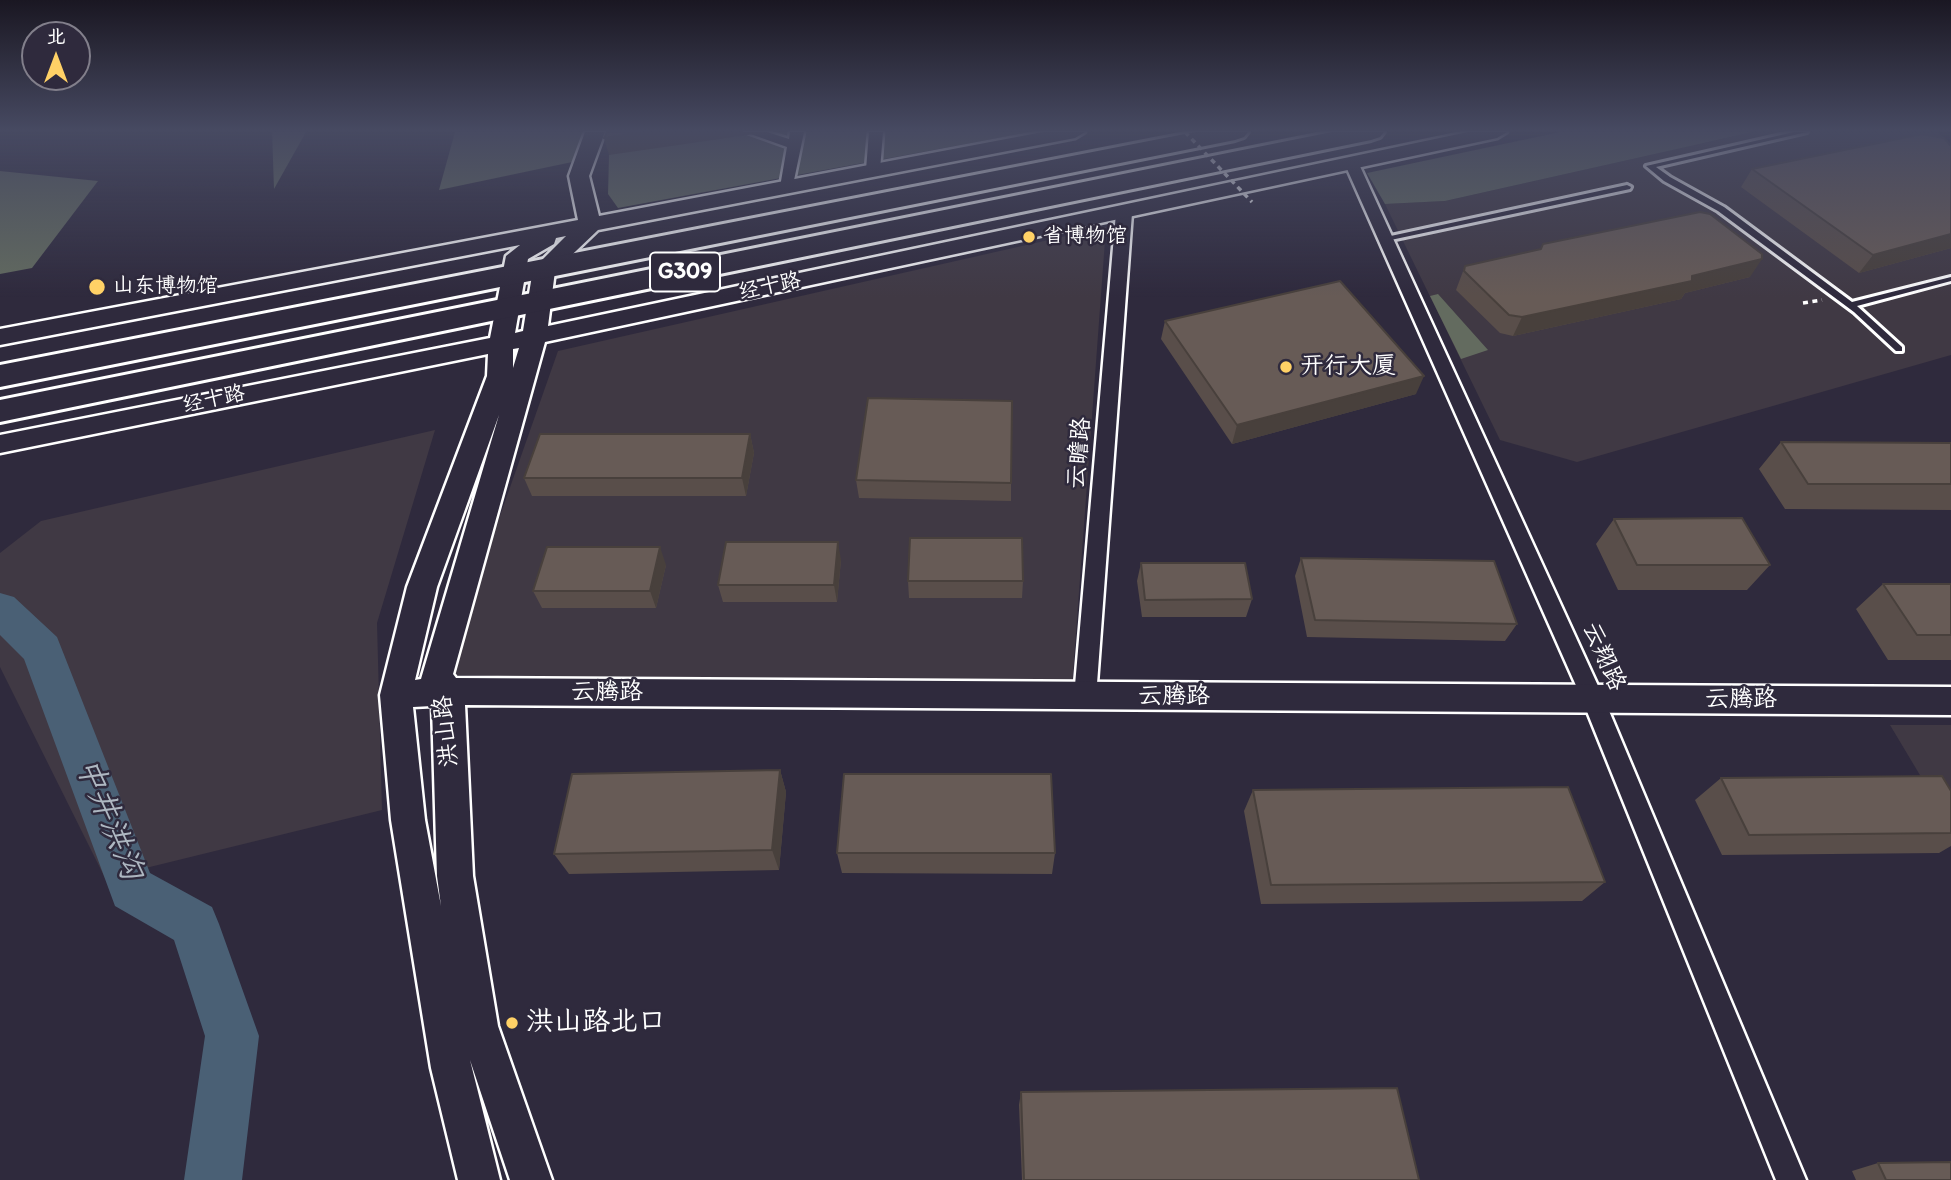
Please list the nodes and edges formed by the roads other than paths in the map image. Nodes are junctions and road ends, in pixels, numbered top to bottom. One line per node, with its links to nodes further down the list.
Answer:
1 (578, 187): 10 (main road)
2 (787, 187): 10 (main road)
3 (957, 187): 12 (highway, G309)
4 (1101, 187): 15 (highway, 经十路 / G309)
5 (1240, 187): 9 (main road, 经十路)
6 (1363, 187): 11 (street, 云翔路)
7 (1627, 187): 11 (lane)
8 (1682, 187): 16 (lane)
9 (1124, 213): 19 (main road, 经十路); 27 (street, 云瞻路)
10 (576, 228): 12 (main road); 13 (main road, 洪山路); 18 (main road)
11 (1386, 239): 28 (street, 云翔路)
12 (544, 269): 13 (highway, G309); 15 (main road, 洪山路)
13 (513, 275): 17 (main road, 洪山路); 22 (highway, G309)
14 (1951, 279): 16 (lane)
15 (540, 302): 17 (highway, 经十路 / G309); 19 (main road, 洪山路)
16 (1850, 304): 21 (lane)
17 (507, 308): 20 (main road, 洪山路); 23 (highway, 经十路 / G309)
18 (0, 337)
19 (534, 337): 20 (main road, 经十路); 25 (main road, 洪山路)
20 (501, 342): 24 (main road, 经十路); 26 (main road, 洪山路)
21 (1899, 349)
22 (0, 376)
23 (0, 411)
24 (0, 444)
25 (447, 691): 26 (main road, 云腾路); 27 (main road, 云腾路); 31 (main road, 洪山路)
26 (396, 695): 30 (main road, 洪山路)
27 (1085, 697): 28 (main road, 云腾路)
28 (1593, 699): 29 (main road, 云腾路); 32 (street, 云翔路)
29 (1951, 701)
30 (480, 1180)
31 (531, 1180)
32 (1791, 1180)

